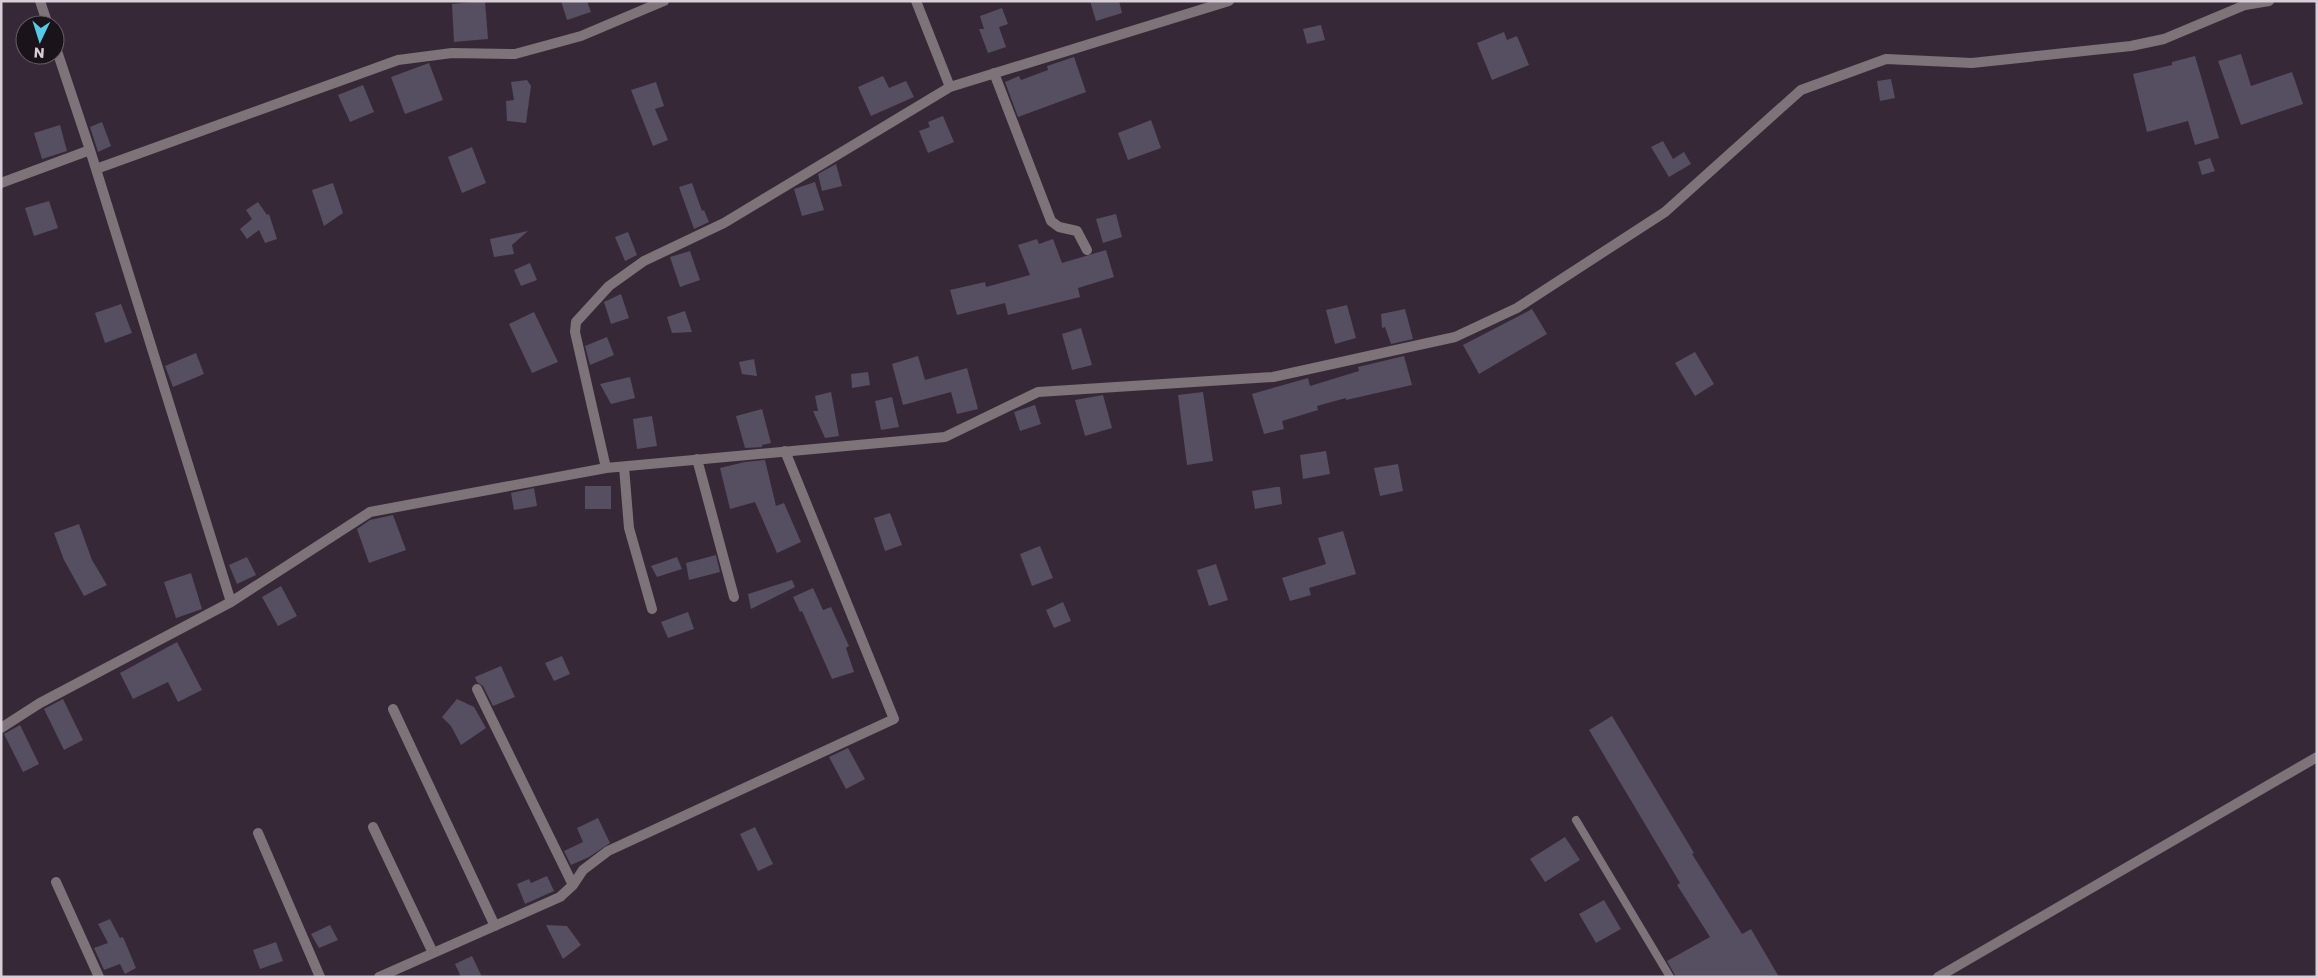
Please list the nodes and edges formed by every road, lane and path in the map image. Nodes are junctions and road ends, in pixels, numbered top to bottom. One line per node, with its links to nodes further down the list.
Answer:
1 (40, 1): 6 (street)
2 (664, 1): 11 (street)
3 (916, 1): 9 (street)
4 (1229, 1): 8 (street)
5 (2270, 1): 14 (street)
6 (45, 15)
7 (62, 65): 10 (street)
8 (994, 73): 9 (street); 13 (street)
9 (950, 87): 17 (street)
10 (90, 150): 11 (street); 12 (street)
11 (96, 169): 19 (street)
12 (1, 183)
13 (1088, 250)
14 (785, 451): 15 (street); 29 (street)
15 (697, 460): 16 (street); 18 (street)
16 (624, 467): 17 (street); 20 (street)
17 (606, 468): 19 (street)
18 (734, 598)
19 (230, 602): 23 (street)
20 (652, 609)
21 (476, 689): 29 (street)
22 (393, 709): 30 (street)
23 (1, 728)
24 (2317, 757): 36 (street)
25 (1576, 820): 35 (lane)
26 (373, 827): 31 (street)
27 (258, 833): 33 (street)
28 (56, 882): 32 (street)
29 (573, 885): 30 (street)
30 (495, 926): 31 (street)
31 (432, 953): 34 (street)
32 (99, 977)
33 (320, 977)
34 (378, 977)
35 (1670, 977)
36 (1938, 977)

